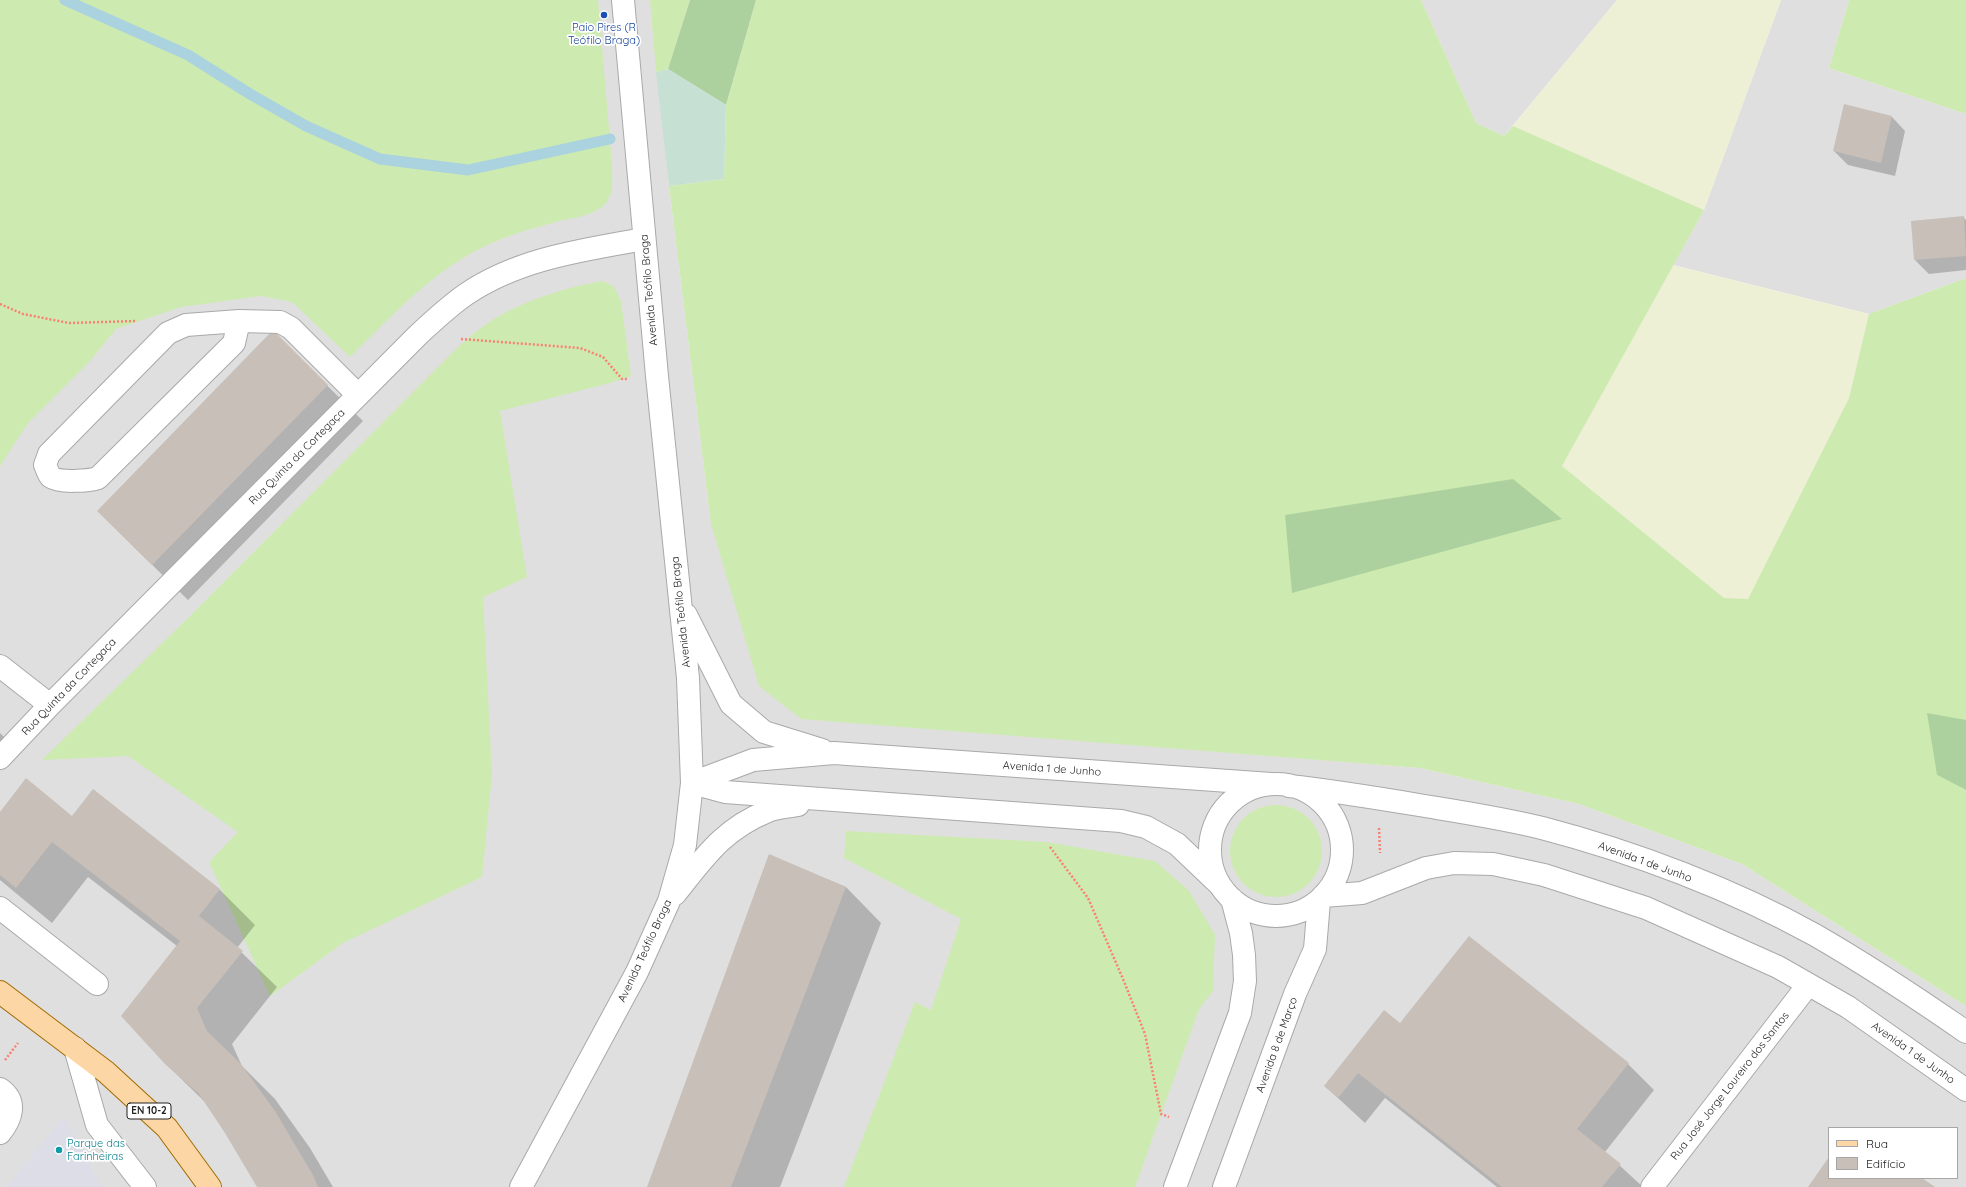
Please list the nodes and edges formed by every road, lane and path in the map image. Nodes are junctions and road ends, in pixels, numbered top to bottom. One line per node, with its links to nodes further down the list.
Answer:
1 (623, 0): 2 (street, Avenida Teófilo Braga)
2 (644, 240): 6 (street, Rua Quinta da Cortegaça); 7 (street, Avenida Teófilo Braga)
3 (0, 304): 5 (path)
4 (239, 321): 5 (street); 5 (street); 8 (street)
5 (177, 328)
6 (418, 335): 7 (path); 8 (street, Rua Quinta da Cortegaça)
7 (657, 376): 9 (street, Avenida Teófilo Braga)
8 (358, 395): 11 (street, Rua Quinta da Cortegaça)
9 (680, 603): 12 (street, Avenida 1 de Junho); 14 (street, Avenida Teófilo Braga)
10 (0, 666): 11 (street)
11 (50, 705): 13 (street, Rua Quinta da Cortegaça)
12 (834, 754): 14 (street, Avenida 1 de Junho); 15 (street, Avenida 1 de Junho)
13 (0, 758)
14 (692, 783): 17 (street); 22 (street, Avenida Teófilo Braga)
15 (1280, 785): 16 (street, Avenida 1 de Junho); 20 (street); 21 (street)
16 (1377, 798): 19 (path); 27 (street, Avenida 1 de Junho)
17 (829, 799): 18 (street); 22 (street)
18 (1046, 816): 20 (street); 31 (path)
19 (1382, 884): 21 (street, Avenida 1 de Junho); 25 (street, Avenida 1 de Junho)
20 (1225, 892): 21 (street); 31 (street)
21 (1321, 898): 37 (street, Avenida 8 de Março)
22 (669, 901): 35 (street, Avenida Teófilo Braga)
23 (0, 908): 24 (street)
24 (97, 984)
25 (1808, 985): 30 (street, Avenida 1 de Junho); 38 (street, Rua José Jorge Loureiro dos Santos)
26 (0, 992): 28 (main road, EN 10-2)
27 (1966, 1032)
28 (75, 1048): 33 (street); 34 (main road, EN 10-2)
29 (0, 1089): 32 (street)
30 (1966, 1090)
31 (1197, 1129): 36 (street)
32 (0, 1133)
33 (145, 1187)
34 (210, 1187)
35 (521, 1187)
36 (1175, 1187)
37 (1224, 1187)
38 (1652, 1187)

